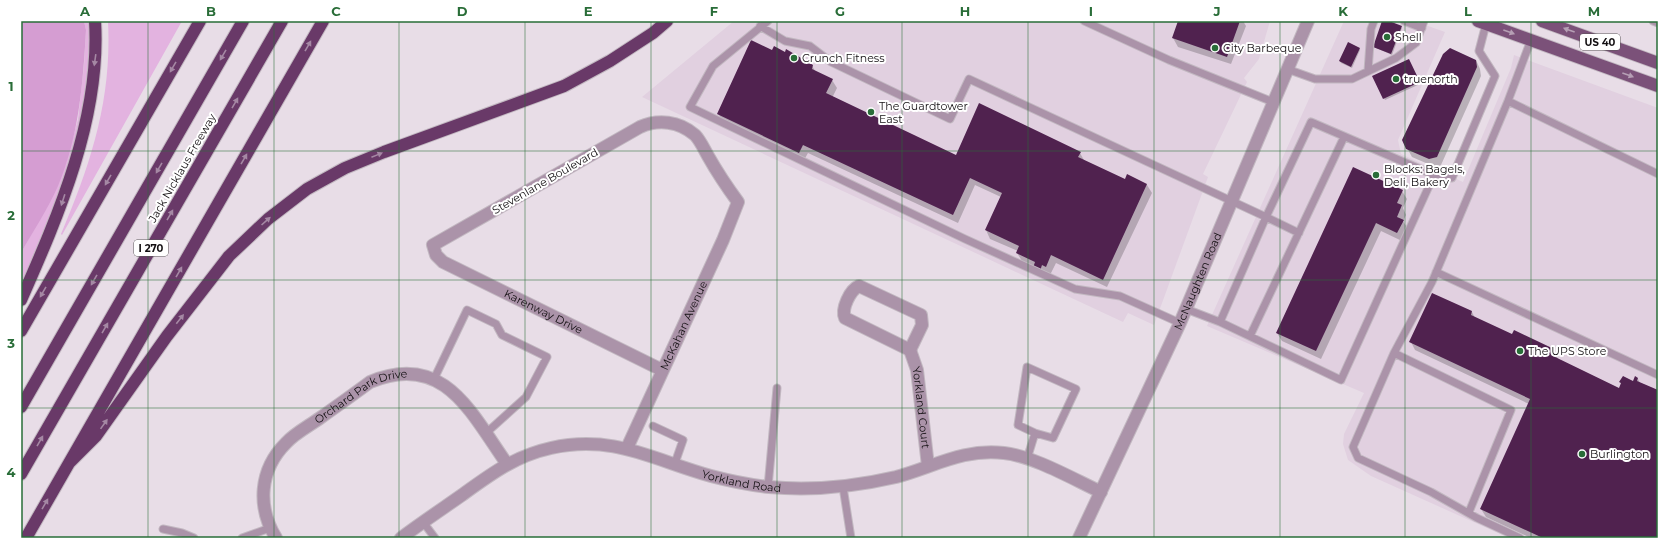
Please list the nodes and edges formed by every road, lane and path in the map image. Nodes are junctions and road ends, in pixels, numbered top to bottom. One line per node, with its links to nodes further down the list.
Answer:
1 (95, 21): 34 (highway, one-way to 34)
2 (200, 21): 38 (highway, one-way to 38)
3 (243, 21): 46 (highway, Jack Nicklaus Freeway / I 270, one-way to 46)
4 (282, 21): 56 (highway, Jack Nicklaus Freeway / I 270, one-way to 4)
5 (323, 21): 52 (highway, one-way to 5)
6 (667, 21): 52 (highway, one-way to 6)
7 (768, 21): 17 (lane)
8 (1084, 21): 24 (lane)
9 (1308, 21): 20 (street, McNaughten Road)
10 (1374, 21): 21 (lane)
11 (1404, 21): 16 (lane)
12 (1542, 21): 19 (main road, US 40, one-way to 12)
13 (1652, 21): 15 (lane)
14 (1482, 23): 18 (main road, US 40, one-way to 18); 28 (lane)
15 (1658, 23)
16 (1423, 24): 21 (lane)
17 (760, 26): 29 (lane); 37 (lane)
18 (1531, 40): 22 (main road, US 40, one-way to 22); 23 (lane)
19 (1658, 63)
20 (1287, 69): 21 (lane); 24 (street, McNaughten Road)
21 (1368, 71)
22 (1658, 86)
23 (1508, 101): 27 (lane); 33 (lane)
24 (1273, 102): 29 (street, McNaughten Road)
25 (659, 121): 32 (street, Stevenlane Boulevard); 42 (street, McKahan Avenue)
26 (1344, 137): 28 (lane); 30 (lane); 31 (lane)
27 (1658, 174)
28 (1434, 175): 39 (lane)
29 (1233, 200): 30 (lane); 35 (street, McNaughten Road)
30 (1266, 217): 31 (lane); 36 (lane)
31 (1299, 233): 39 (lane)
32 (433, 245): 42 (street, Karenway Drive)
33 (1436, 272): 41 (lane); 43 (lane)
34 (21, 300)
35 (1186, 309): 36 (lane); 37 (street, McNaughten Road)
36 (1220, 322): 39 (lane)
37 (1180, 323): 59 (street, McNaughten Road)
38 (21, 331)
39 (1250, 336)
40 (910, 350): 40 (street); 55 (street, Yorkland Court)
41 (1394, 353): 60 (lane); 60 (lane)
42 (662, 370): 50 (street, McKahan Avenue)
43 (1657, 372)
44 (434, 379): 49 (street, Orchard Park Drive); 49 (lane); 63 (street, Orchard Park Drive)
45 (777, 388): 57 (lane)
46 (21, 407)
47 (653, 426): 53 (lane)
48 (1035, 433): 48 (lane); 51 (lane)
49 (485, 434): 54 (street, Orchard Park Drive)
50 (627, 448): 53 (street, Yorkland Road); 54 (street, Yorkland Road)
51 (1027, 459): 55 (street, Yorkland Road); 59 (street, Yorkland Road)
52 (69, 463): 64 (highway, one-way to 52)
53 (675, 463): 57 (street, Yorkland Road)
54 (507, 464): 61 (street, Yorkland Road)
55 (928, 466): 58 (street, Yorkland Road)
56 (21, 474)
57 (768, 487): 58 (street, Yorkland Road)
58 (843, 487): 69 (lane)
59 (1101, 492): 70 (street, McNaughten Road)
60 (1470, 512): 71 (lane)
61 (423, 522): 67 (street, Yorkland Road); 68 (lane)
62 (163, 529): 65 (lane)
63 (273, 533): 66 (lane)
64 (26, 538)
65 (194, 538)
66 (242, 538)
67 (401, 538)
68 (435, 538)
69 (851, 538)
70 (1079, 538)
71 (1520, 538)

